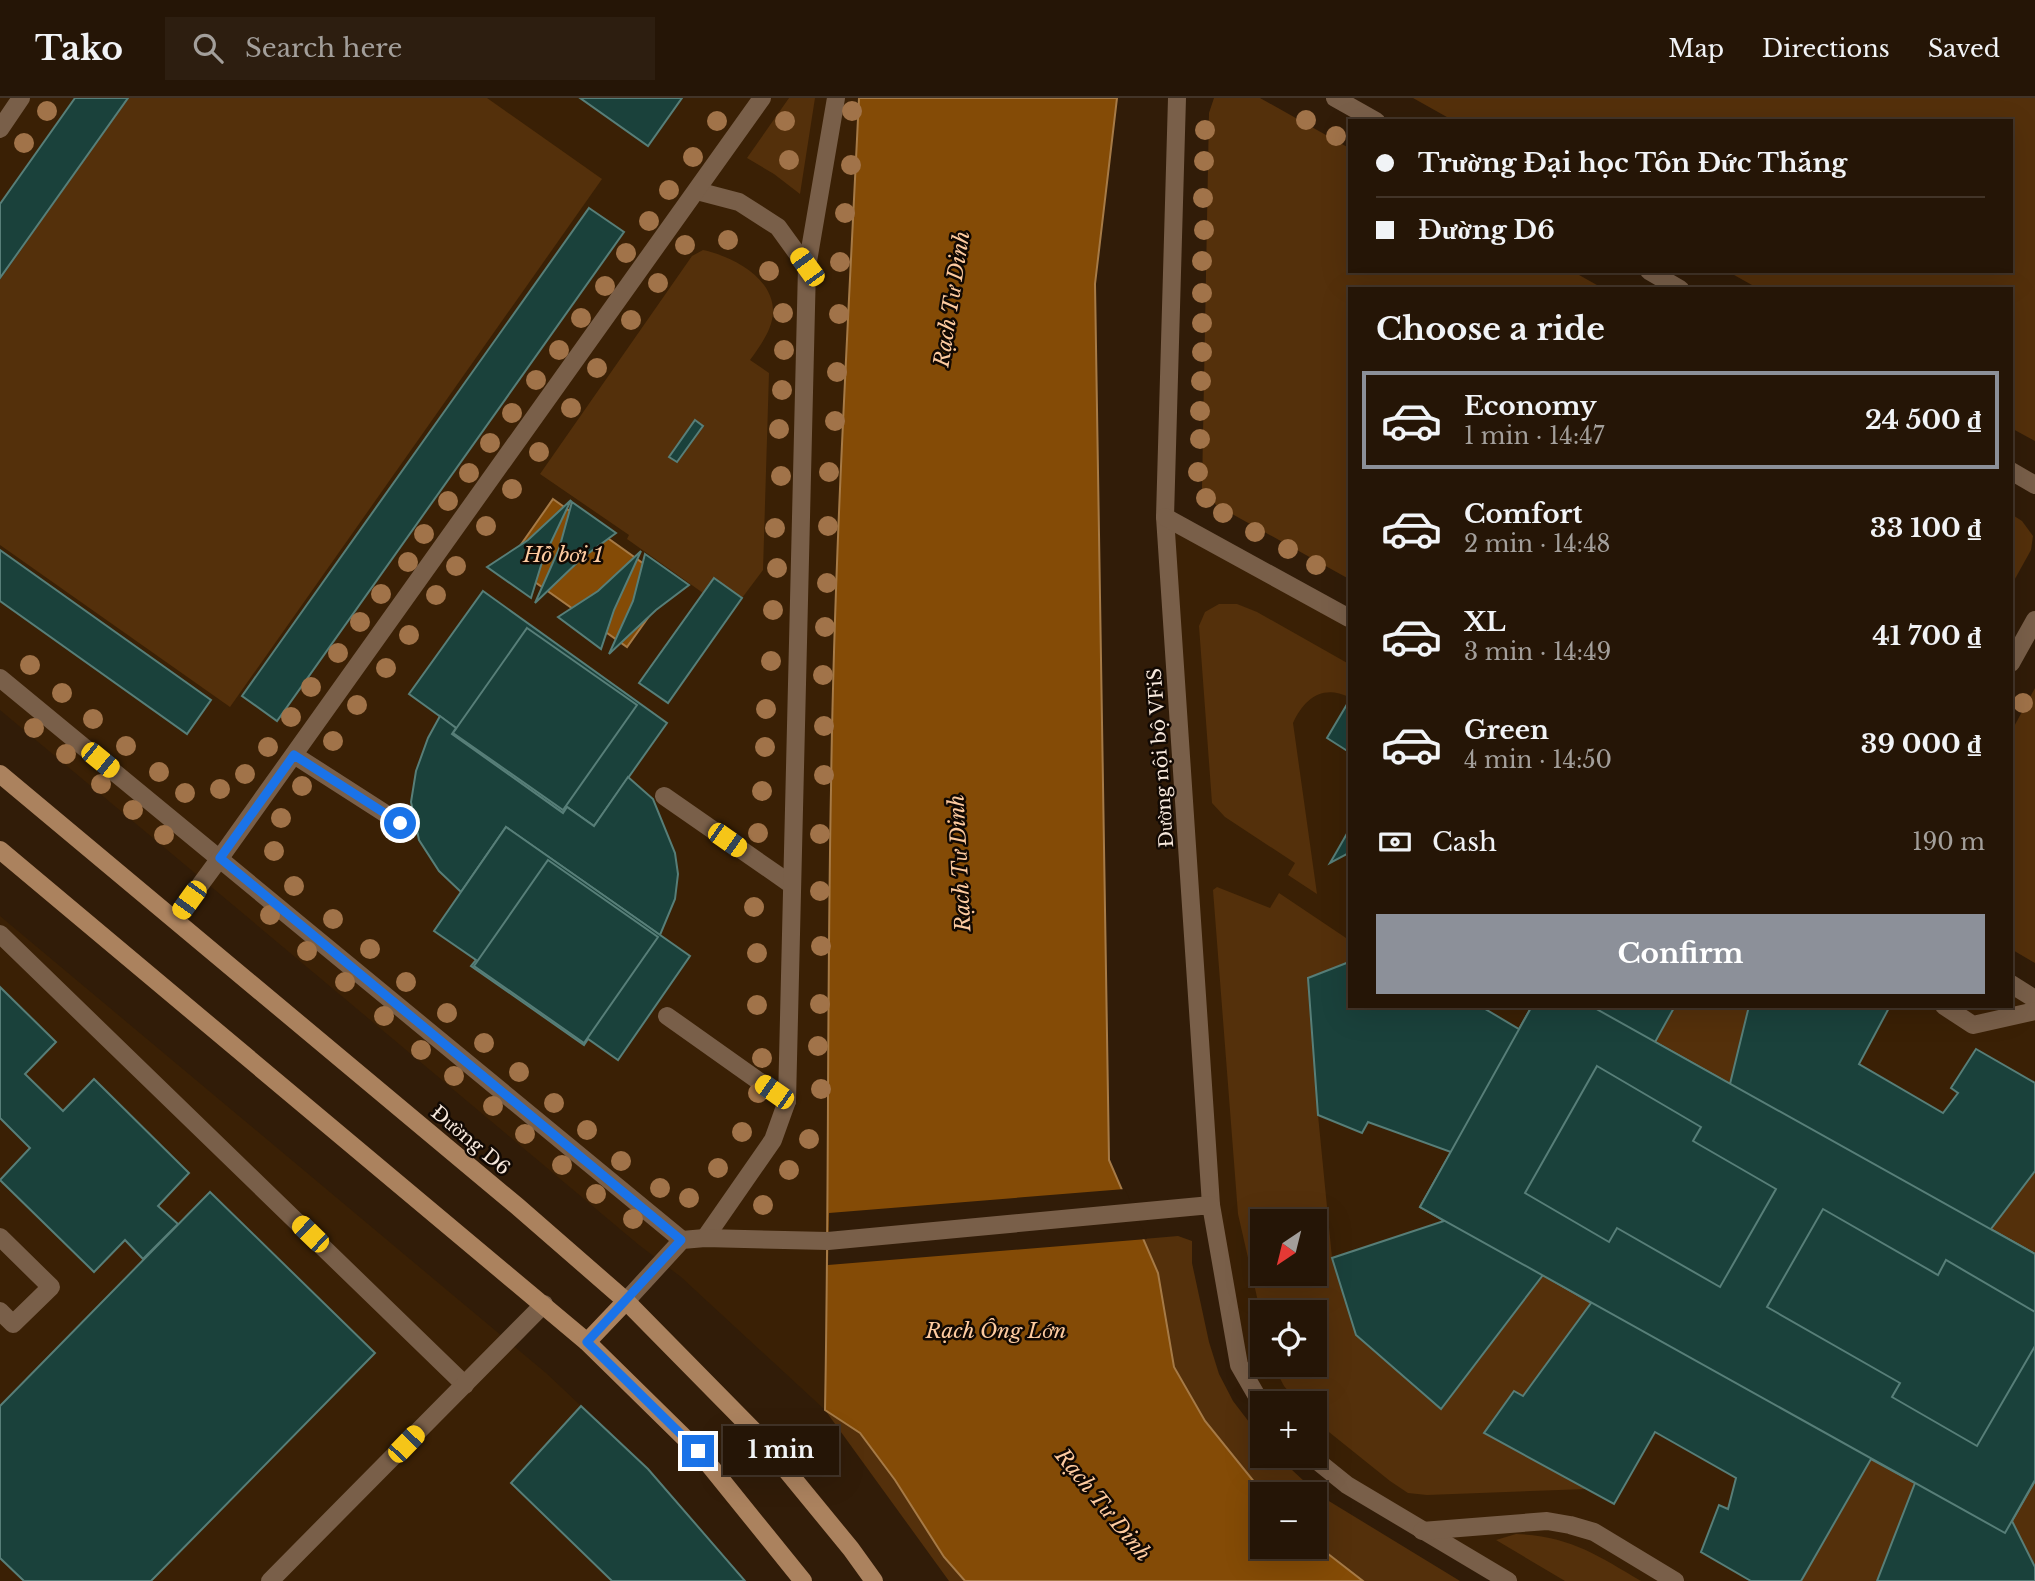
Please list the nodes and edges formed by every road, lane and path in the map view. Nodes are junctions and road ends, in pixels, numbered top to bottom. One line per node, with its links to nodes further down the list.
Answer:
1 (21, 98): 7 (lane)
2 (762, 98): 8 (lane)
3 (836, 98): 9 (lane)
4 (1177, 98): 14 (lane, Đường nội bộ VFiS)
5 (1335, 98): 6 (lane)
6 (1372, 119)
7 (0, 129)
8 (697, 191): 9 (lane); 19 (lane)
9 (807, 267): 25 (lane)
10 (1652, 273): 11 (lane)
11 (1676, 287)
12 (2013, 472): 13 (lane)
13 (2035, 485)
14 (1165, 517): 15 (lane); 34 (lane, Đường nội bộ VFiS)
15 (1348, 617)
16 (2035, 620): 17 (lane)
17 (2013, 659)
18 (0, 678): 24 (lane)
19 (294, 755): 22 (lane); 24 (lane)
20 (0, 774): 26 (street, Đường D6)
21 (664, 796): 25 (lane)
22 (400, 823)
23 (0, 850): 39 (street)
24 (220, 858): 26 (lane); 37 (lane)
25 (792, 885): 33 (lane)
26 (175, 919): 38 (street, Đường D6)
27 (0, 934): 42 (lane)
28 (2013, 985): 29 (lane)
29 (2035, 999)
30 (1947, 1008): 31 (lane)
31 (2035, 1011)
32 (667, 1016): 33 (lane)
33 (787, 1101): 36 (lane)
34 (1210, 1205): 36 (lane); 43 (lane, Đường nội bộ VFiS)
35 (0, 1237): 40 (lane)
36 (705, 1238): 37 (lane)
37 (681, 1240): 38 (lane)
38 (626, 1301): 41 (street); 48 (street, Đường D6)
39 (544, 1304): 41 (street); 42 (lane)
40 (0, 1311)
41 (587, 1342): 47 (street)
42 (465, 1385): 46 (lane)
43 (1254, 1391)
44 (1326, 1468): 45 (lane)
45 (1422, 1531): 49 (lane); 50 (lane)
46 (270, 1581)
47 (803, 1581)
48 (874, 1581)
49 (1507, 1581)
50 (1675, 1581)

